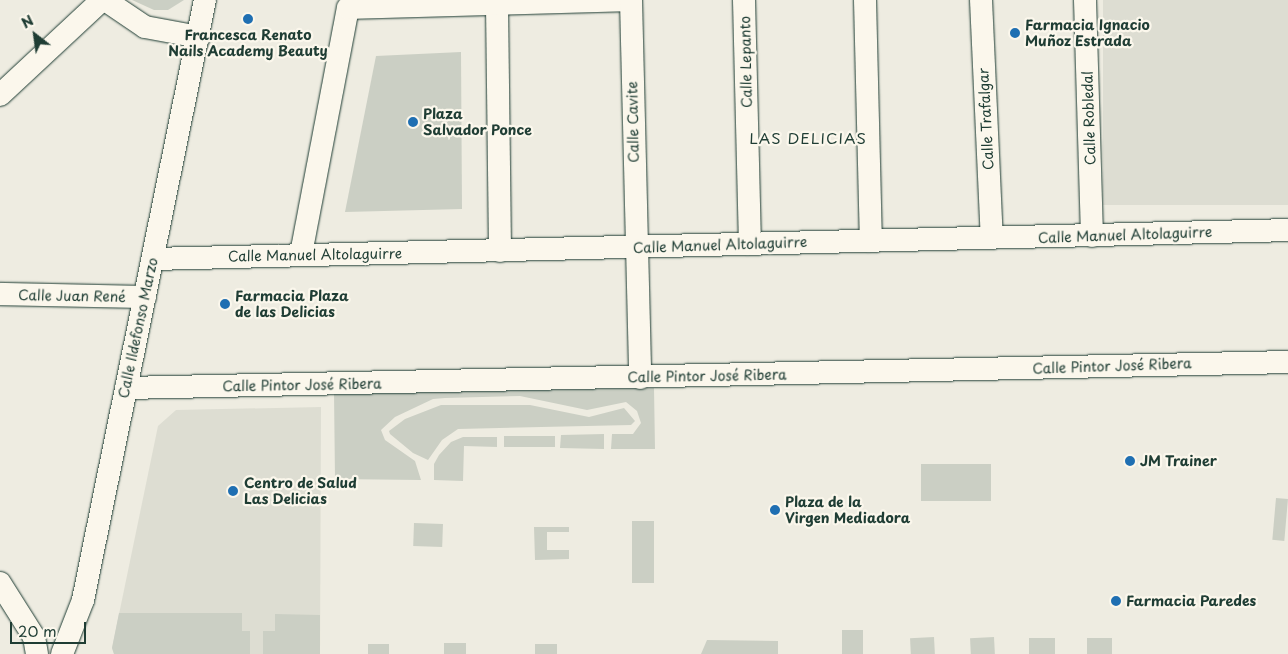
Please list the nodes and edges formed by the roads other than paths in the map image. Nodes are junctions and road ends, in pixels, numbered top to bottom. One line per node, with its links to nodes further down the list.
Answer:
1 (104, 0): 8 (street); 9 (street)
2 (205, 0): 8 (street, Calle Ildefonso Marzo)
3 (744, 0): 14 (street, Calle Lepanto)
4 (865, 0): 13 (street)
5 (981, 0): 12 (street, Calle Trafalgar)
6 (1086, 0): 11 (street, Calle Robledal)
7 (496, 4): 15 (street, Calle Cavite); 16 (street); 17 (street)
8 (199, 37): 18 (street, Calle Ildefonso Marzo)
9 (0, 95)
10 (1288, 230): 11 (street, Calle Manuel Altolaguirre)
11 (1092, 236): 12 (street, Calle Manuel Altolaguirre)
12 (992, 238): 13 (street, Calle Manuel Altolaguirre)
13 (871, 240): 14 (street, Calle Manuel Altolaguirre)
14 (750, 244): 15 (street, Calle Manuel Altolaguirre)
15 (636, 247): 16 (street, Calle Manuel Altolaguirre); 22 (street, Calle Cavite)
16 (500, 251): 17 (street, Calle Manuel Altolaguirre)
17 (301, 254): 18 (street, Calle Manuel Altolaguirre)
18 (153, 259): 20 (street, Calle Ildefonso Marzo)
19 (0, 294): 20 (street, Calle Juan René)
20 (145, 297): 23 (street, Calle Ildefonso Marzo)
21 (1288, 362): 22 (street, Calle Pintor José Ribera)
22 (640, 378): 23 (street, Calle Pintor José Ribera)
23 (126, 388): 26 (street, Calle Ildefonso Marzo)
24 (0, 583): 25 (street)
25 (37, 654)
26 (62, 654)

